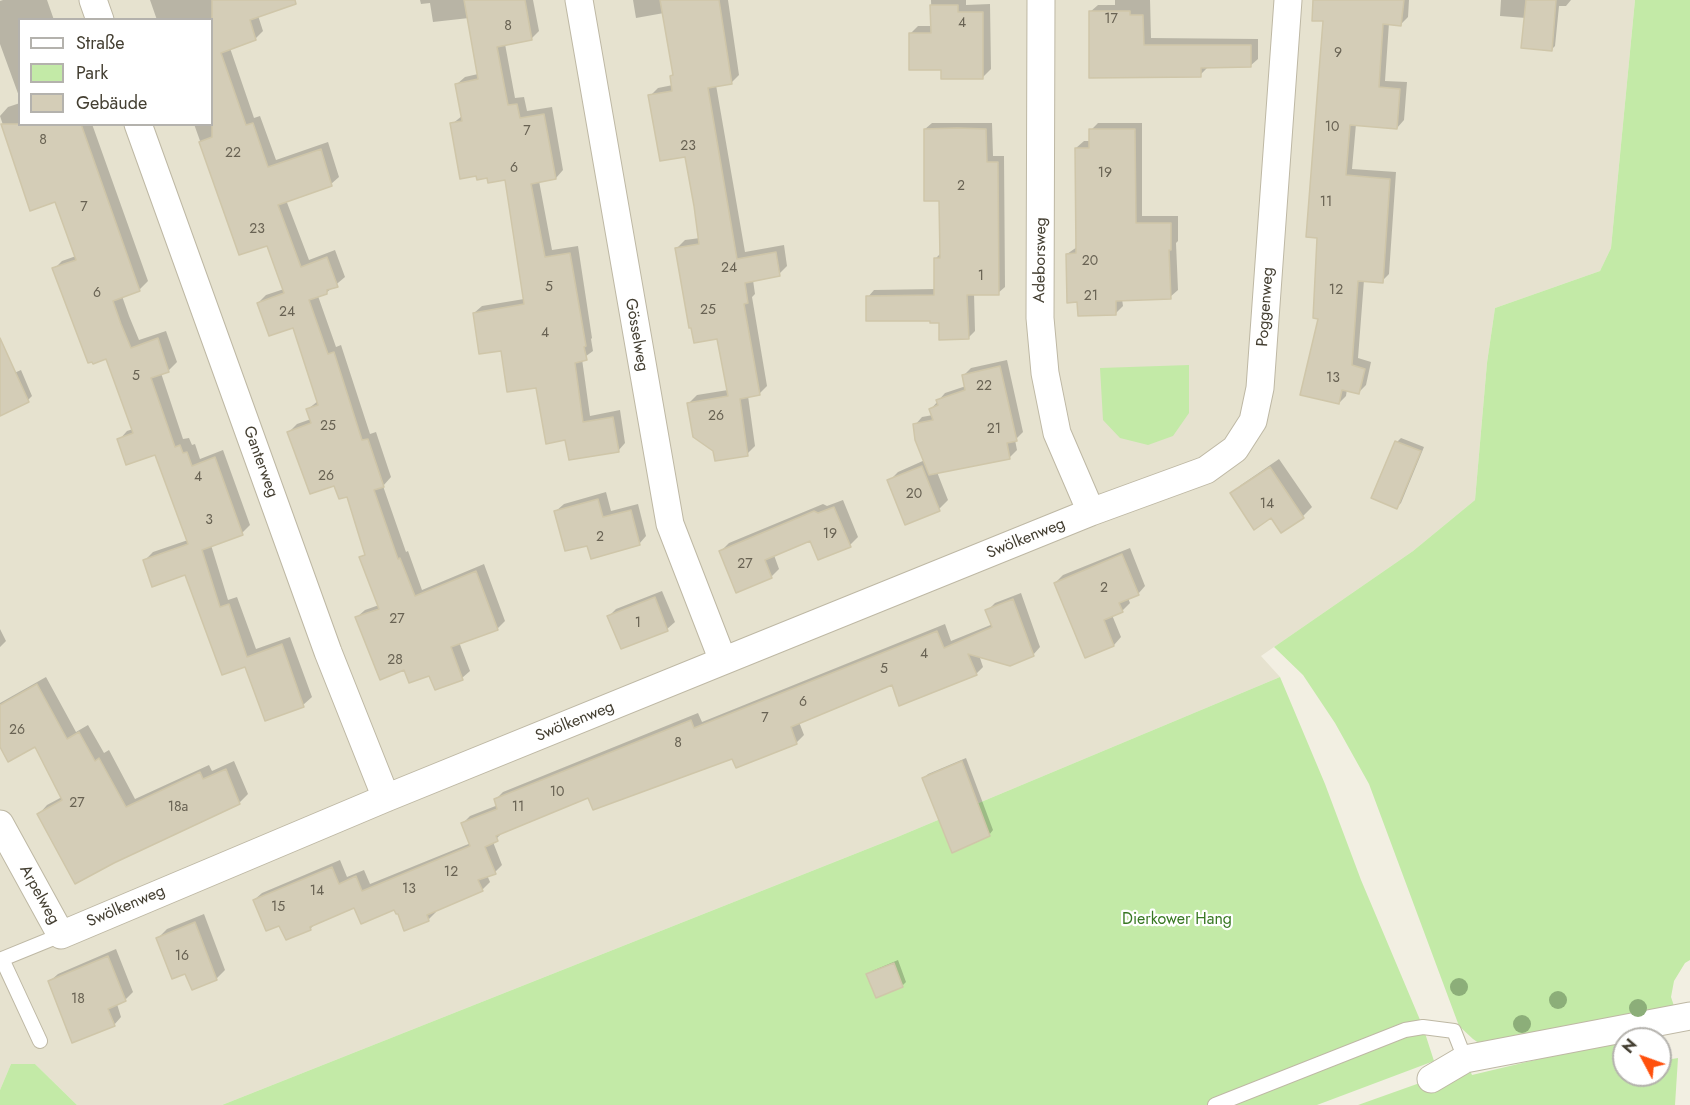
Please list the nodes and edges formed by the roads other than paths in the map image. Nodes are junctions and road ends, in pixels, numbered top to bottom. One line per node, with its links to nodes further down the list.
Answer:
1 (93, 0): 5 (street)
2 (579, 0): 8 (street, Gösselweg)
3 (1041, 0): 7 (street, Adeborsweg)
4 (1288, 0): 7 (street, Poggenweg)
5 (99, 18)
6 (139, 126): 9 (street, Ganterweg)
7 (1091, 512): 8 (street, Swölkenweg)
8 (723, 661): 9 (street, Swölkenweg)
9 (387, 798): 11 (street, Swölkenweg)
10 (0, 824): 11 (street, Arpelweg)
11 (61, 934): 13 (lane)
12 (1690, 1016): 14 (street)
13 (40, 1041)
14 (1466, 1059): 15 (street); 16 (lane)
15 (1431, 1079)
16 (1215, 1105)

